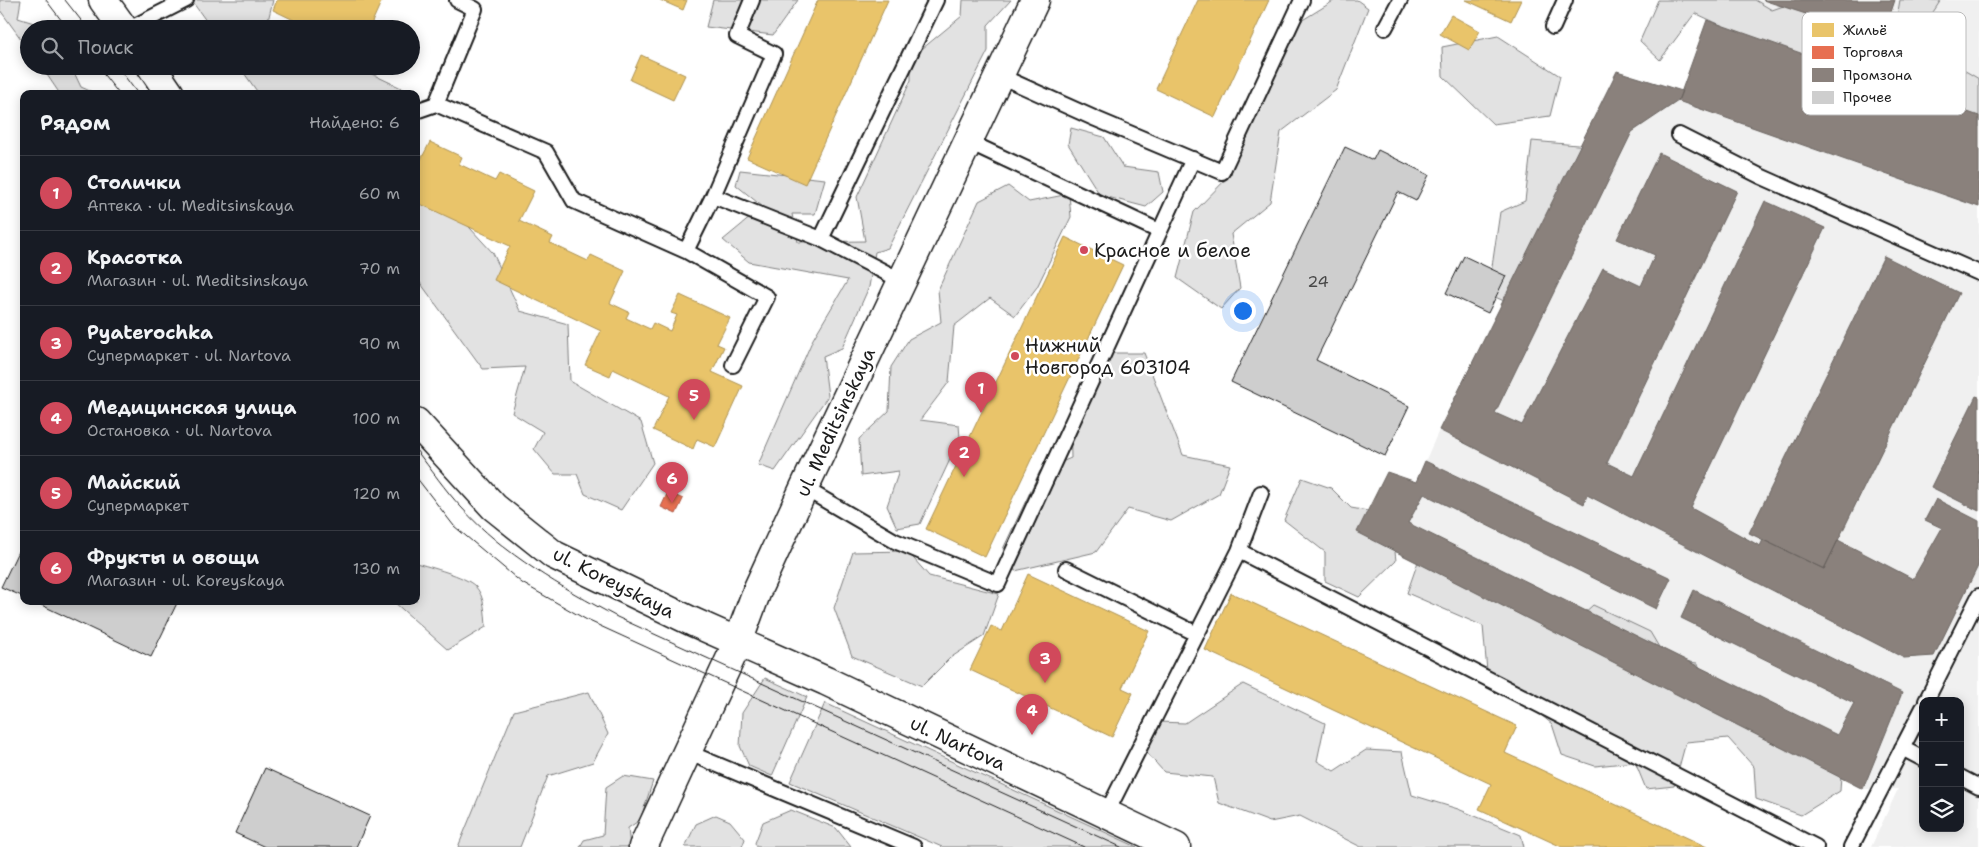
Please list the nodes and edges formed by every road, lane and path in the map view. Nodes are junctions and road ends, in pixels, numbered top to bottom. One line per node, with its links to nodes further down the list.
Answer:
1 (103, 0): 10 (street)
2 (186, 0): 11 (lane)
3 (457, 0): 17 (lane)
4 (752, 0): 22 (lane)
5 (936, 0): 24 (lane)
6 (1035, 0): 15 (street, ul. Meditsinskaya)
7 (1302, 0): 21 (lane)
8 (1400, 0): 13 (lane)
9 (1566, 0): 12 (lane)
10 (117, 20)
11 (147, 20)
12 (1553, 27)
13 (1385, 28)
14 (156, 75): 16 (street)
15 (1000, 76): 20 (street, ul. Meditsinskaya); 21 (lane)
16 (167, 90)
17 (436, 104): 18 (lane); 25 (lane)
18 (420, 110)
19 (1679, 135): 26 (lane)
20 (968, 142): 23 (lane); 27 (street, ul. Meditsinskaya)
21 (1193, 159): 23 (lane)
22 (713, 196): 24 (lane); 25 (lane)
23 (1160, 231): 30 (lane)
24 (821, 239): 27 (lane)
25 (686, 251): 28 (lane)
26 (1979, 273)
27 (902, 281): 30 (street, ul. Meditsinskaya)
28 (733, 365)
29 (420, 426): 36 (street, ul. Koreyskaya)
30 (804, 488): 36 (street, ul. Meditsinskaya)
31 (1261, 493): 32 (lane)
32 (1239, 551): 35 (lane); 48 (lane)
33 (1066, 569): 35 (lane)
34 (1979, 596): 37 (lane)
35 (1197, 634): 44 (lane)
36 (738, 642): 40 (street, ul. Meditsinskaya); 44 (street, ul. Nartova)
37 (1928, 697)
38 (1919, 716): 39 (lane)
39 (1902, 748): 41 (lane); 49 (lane)
40 (687, 752): 45 (street, ul. Meditsinskaya); 46 (lane)
41 (1919, 756)
42 (1964, 779): 43 (lane)
43 (1979, 787)
44 (1106, 814): 47 (street, ul. Nartova)
45 (643, 847)
46 (914, 847)
47 (1176, 847)
48 (1816, 847)
49 (1851, 847)

